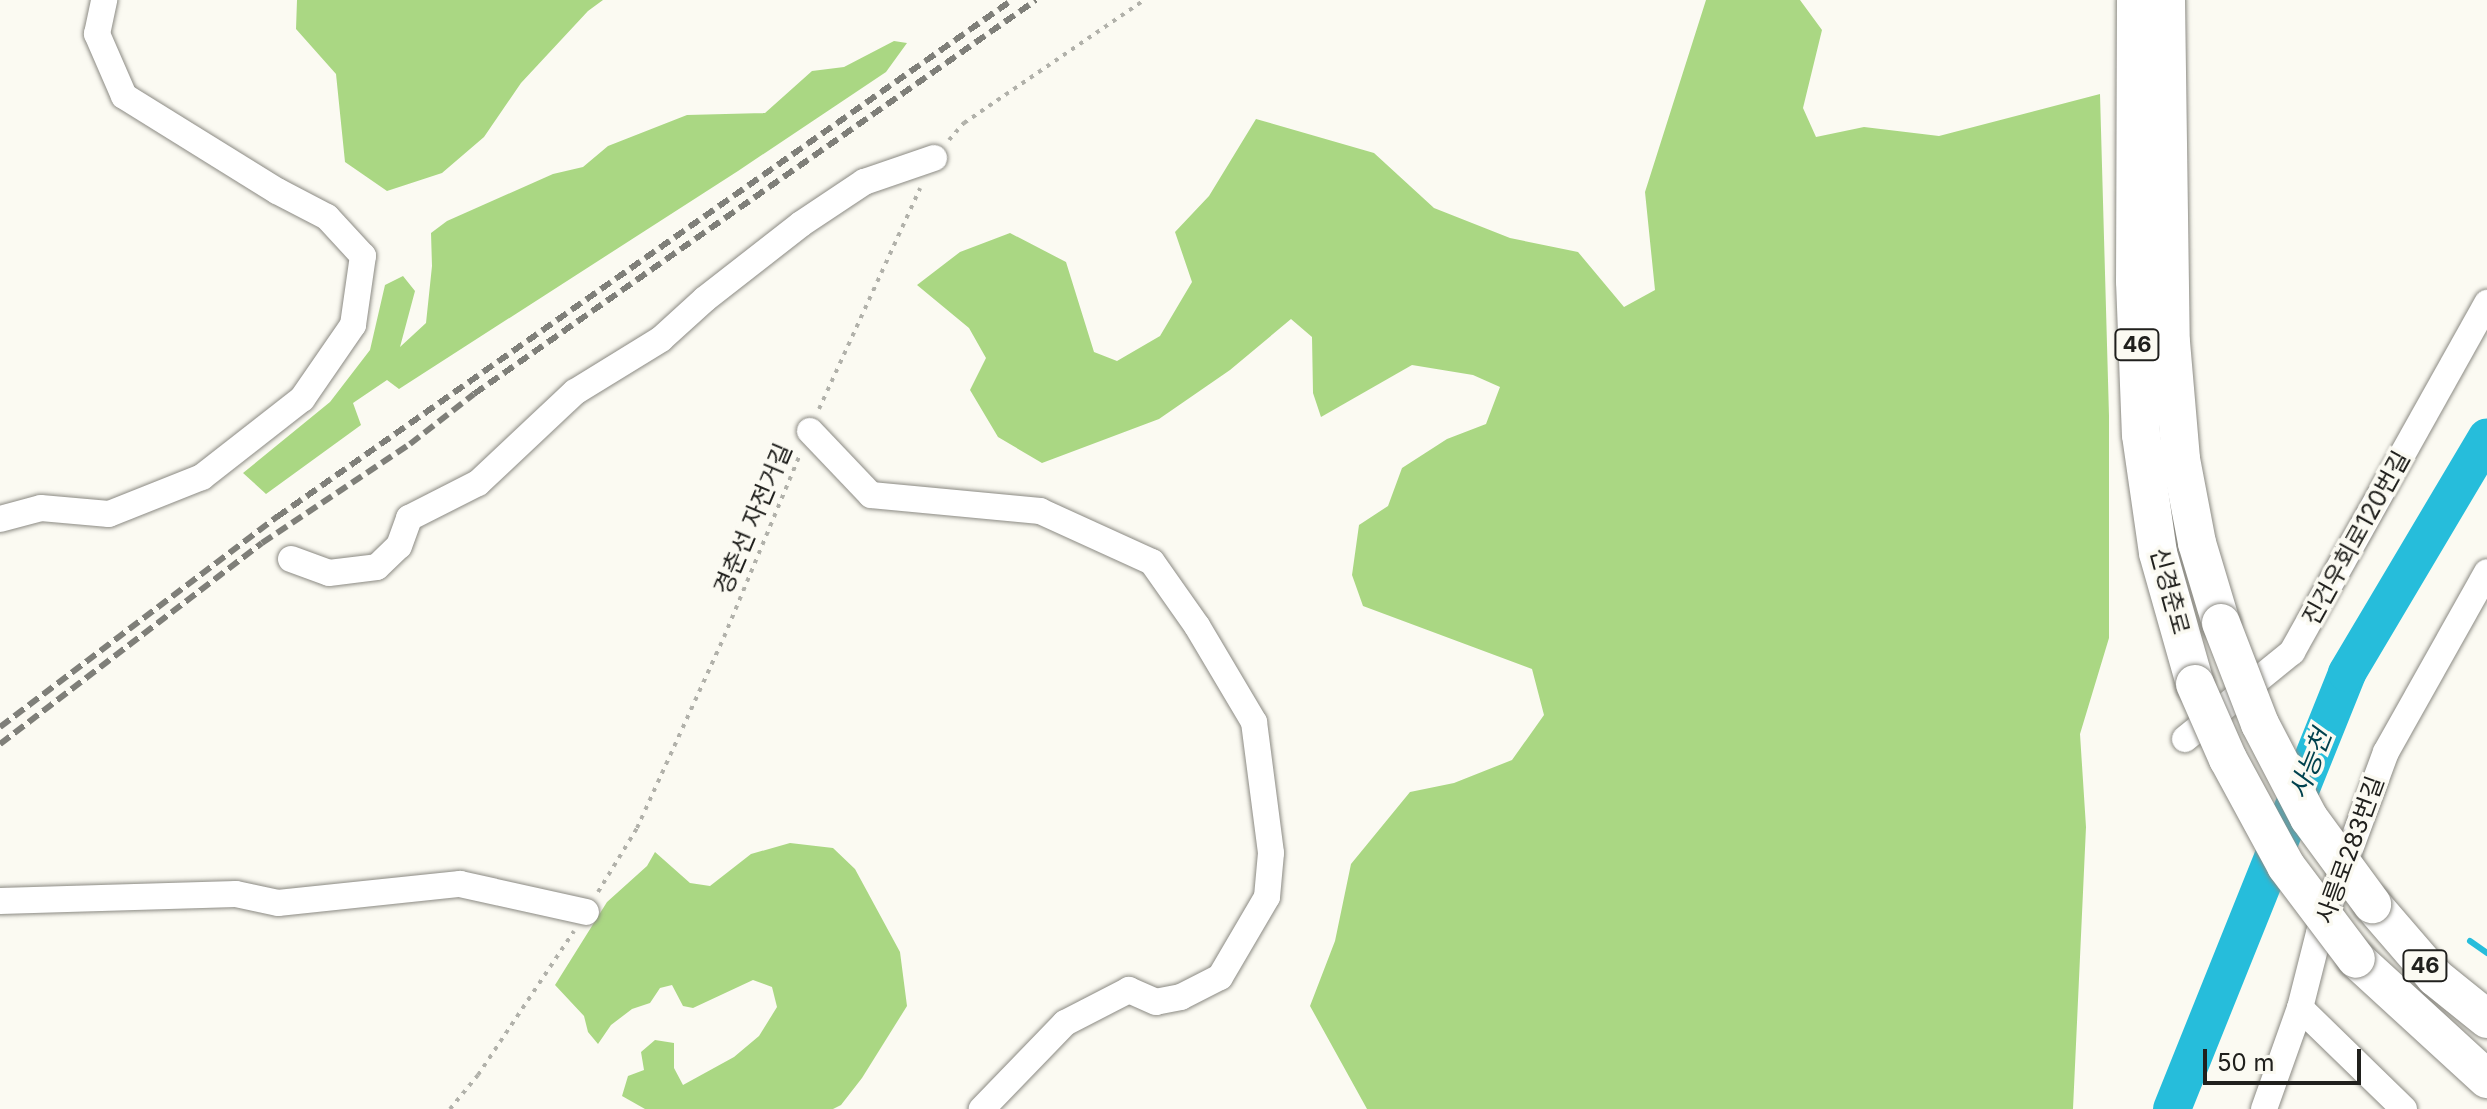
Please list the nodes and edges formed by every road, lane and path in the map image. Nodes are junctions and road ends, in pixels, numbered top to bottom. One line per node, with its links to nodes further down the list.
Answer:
1 (104, 0): 8 (street)
2 (1144, 0): 5 (path, 경춘선 자전거길)
3 (2136, 0): 16 (highway, 신경춘로 / 46, bridge)
4 (2166, 0): 15 (highway, 신경춘로 / 46, bridge)
5 (934, 158): 7 (path, 경춘선 자전거길); 9 (street)
6 (2487, 303): 11 (street, 진건우회로120번길)
7 (810, 431): 13 (path, 경춘선 자전거길); 18 (street)
8 (0, 519)
9 (291, 559)
10 (2487, 572): 14 (street, 사릉로283번길)
11 (2185, 739)
12 (0, 901): 13 (street)
13 (586, 912): 17 (path, 경춘선 자전거길)
14 (2300, 1008): 19 (street, 사릉로283번길); 20 (street)
15 (2487, 1019)
16 (2487, 1079)
17 (450, 1109)
18 (982, 1109)
19 (2264, 1109)
20 (2404, 1109)

